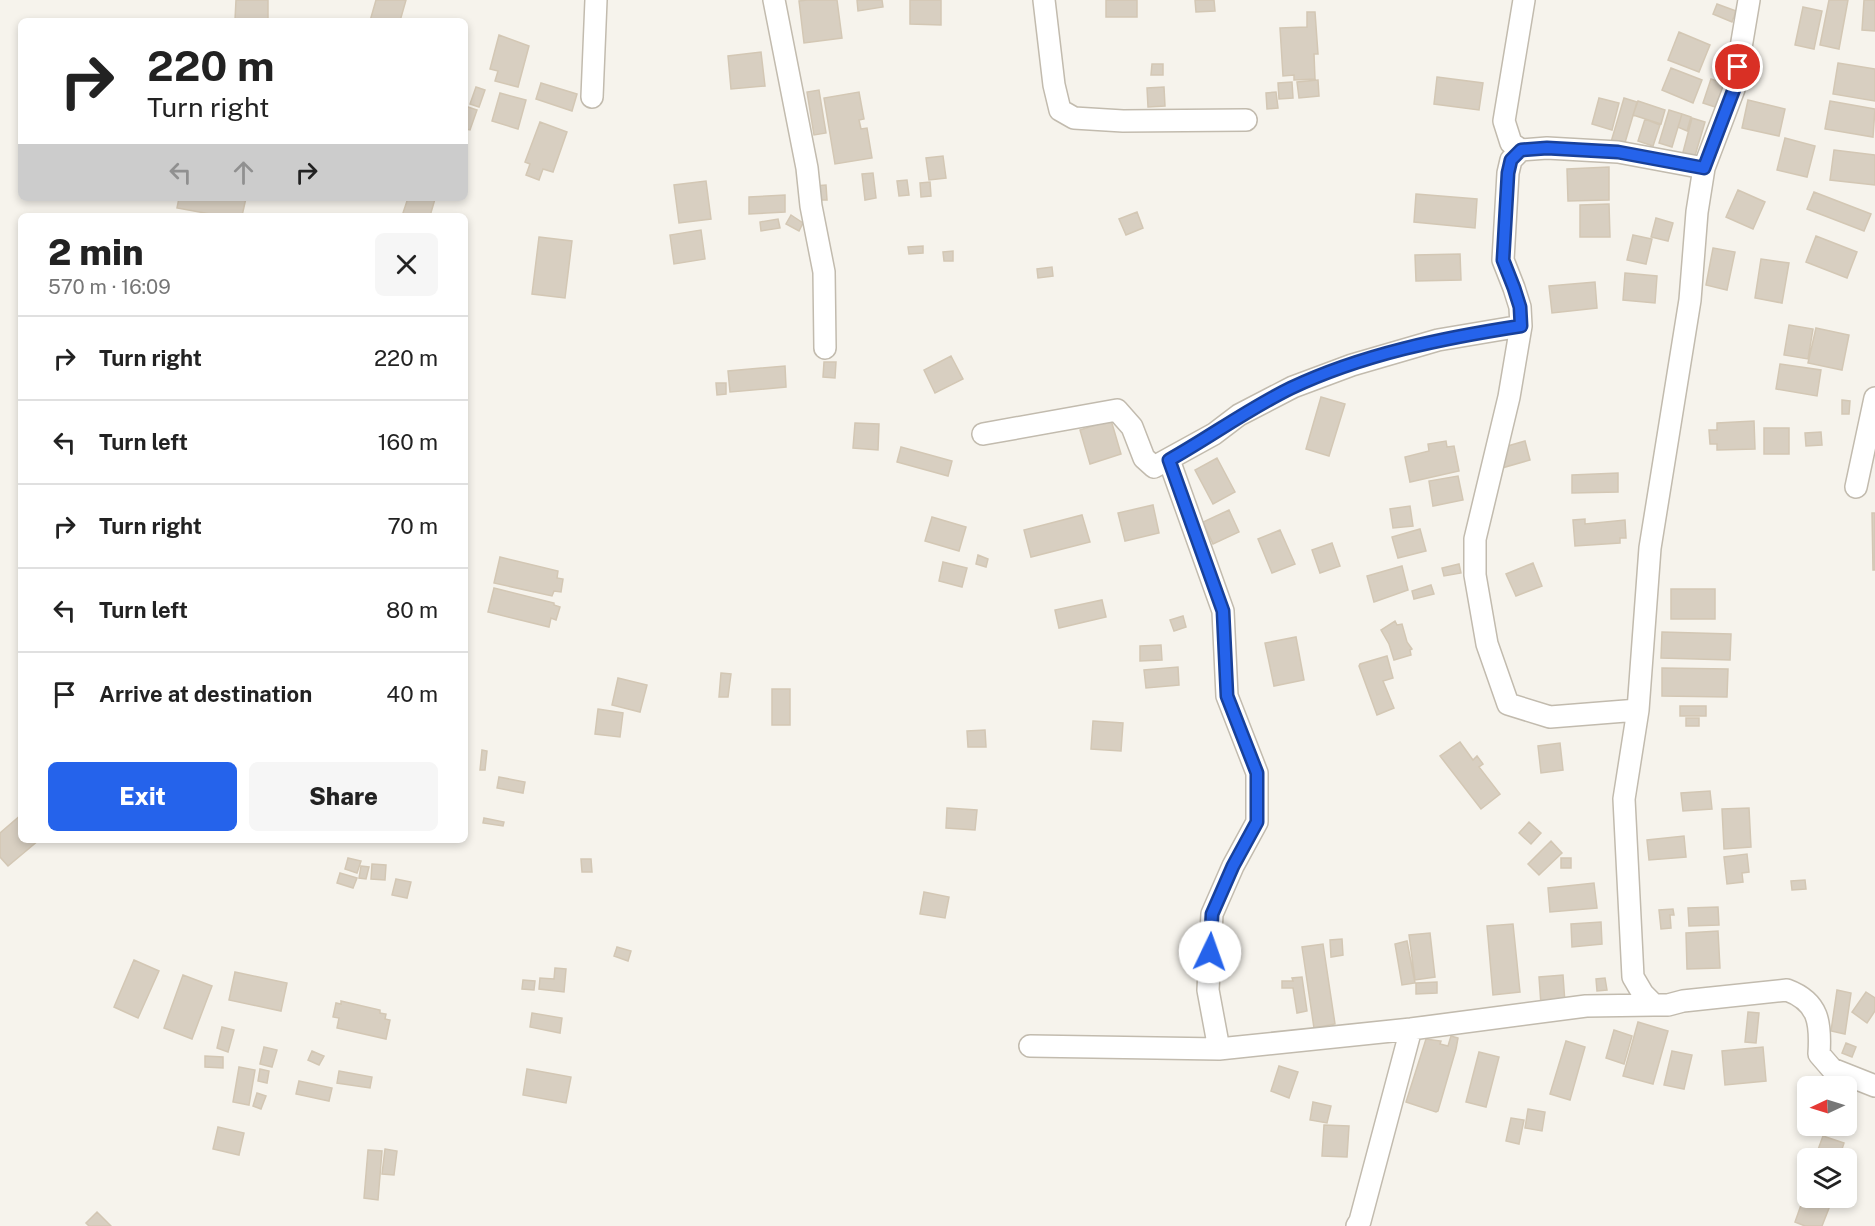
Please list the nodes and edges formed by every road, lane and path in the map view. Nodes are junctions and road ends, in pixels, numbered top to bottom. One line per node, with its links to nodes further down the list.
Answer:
1 (596, 0): 6 (street)
2 (774, 0): 11 (street)
3 (1044, 0): 7 (street)
4 (1524, 0): 8 (street)
5 (1749, 0): 9 (street)
6 (592, 97)
7 (1246, 120)
8 (1521, 150): 9 (street); 10 (street)
9 (1704, 168): 16 (street)
10 (1521, 326): 14 (street); 16 (street)
11 (825, 348)
12 (1875, 398): 15 (street)
13 (983, 434): 14 (street)
14 (1169, 460): 20 (street)
15 (1856, 487)
16 (1638, 710): 17 (street)
17 (1654, 1005): 18 (street); 21 (street)
18 (1411, 1029): 20 (street); 22 (street)
19 (1030, 1046): 20 (street)
20 (1219, 1049)
21 (1875, 1086)
22 (1357, 1226)

